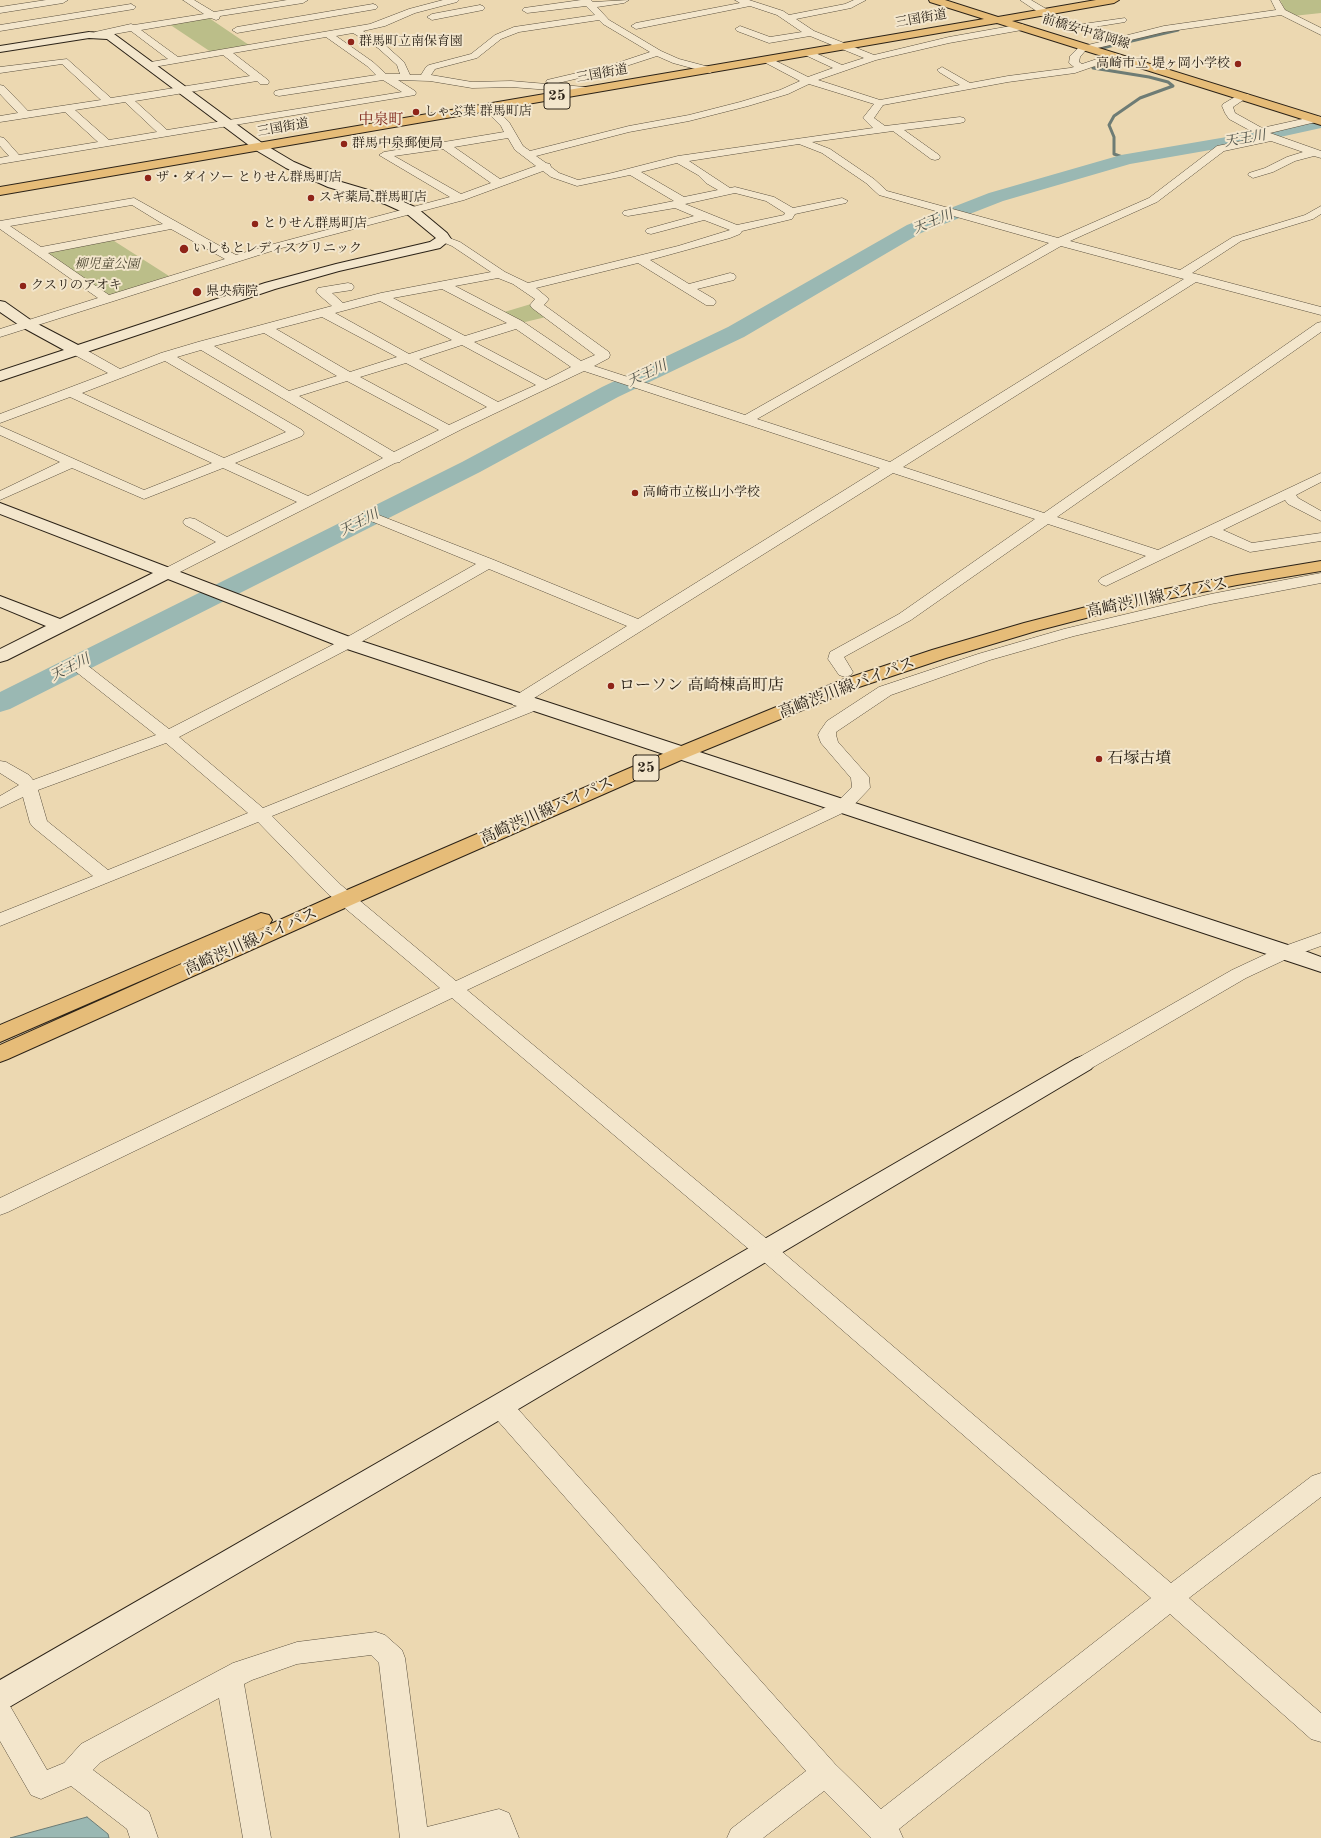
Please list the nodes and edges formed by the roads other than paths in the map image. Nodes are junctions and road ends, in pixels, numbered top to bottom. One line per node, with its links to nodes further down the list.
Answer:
1 (63, 0): 17 (street)
2 (120, 0): 20 (street)
3 (188, 0): 24 (street)
4 (303, 0): 12 (street)
5 (454, 0): 21 (street)
6 (624, 0): 15 (street)
7 (861, 0): 26 (street)
8 (934, 0): 27 (main road, 前橋安中富岡線)
9 (1025, 0): 22 (street)
10 (1114, 0): 22 (main road, 三国街道 / 25)
11 (1274, 0): 23 (street)
12 (269, 2): 24 (street)
13 (353, 2): 18 (street)
14 (744, 2): 26 (street); 32 (street)
15 (592, 7): 19 (street); 29 (street); 49 (street); 64 (street)
16 (480, 8): 21 (street)
17 (0, 10)
18 (379, 10): 25 (street); 31 (street)
19 (528, 10)
20 (137, 11): 30 (street); 35 (street)
21 (412, 11): 25 (street)
22 (1043, 12): 27 (main road, 三国街道 / 25); 34 (street)
23 (1282, 12): 40 (street); 43 (street)
24 (212, 15): 30 (street); 31 (street)
25 (396, 18): 38 (street)
26 (788, 18): 39 (street)
27 (1000, 20): 33 (main road, 前橋安中富岡線); 45 (main road, 三国街道 / 25)
28 (1122, 20): 34 (street)
29 (512, 22)
30 (155, 24): 36 (street)
31 (231, 26): 44 (street)
32 (636, 26)
33 (1022, 27): 46 (main road, 前橋安中富岡線); 52 (street)
34 (1082, 27): 43 (street)
35 (0, 28)
36 (131, 28): 41 (street); 53 (street)
37 (740, 29): 39 (street)
38 (355, 30): 42 (street); 63 (street)
39 (811, 32): 45 (street)
40 (1321, 32)
41 (98, 34): 47 (street); 55 (street)
42 (329, 35): 44 (street); 61 (street)
43 (1121, 38): 46 (street)
44 (260, 46): 48 (street)
45 (847, 46): 50 (main road, 三国街道 / 25); 52 (street)
46 (1089, 48): 51 (main road, 前橋安中富岡線); 56 (street)
47 (0, 49)
48 (225, 52): 53 (street); 62 (street)
49 (658, 53): 59 (street); 66 (street)
50 (808, 53): 54 (main road, 三国街道 / 25); 57 (street)
51 (1115, 56): 56 (street); 72 (main road, 前橋安中富岡線)
52 (873, 58): 57 (street)
53 (176, 60): 55 (street)
54 (767, 60): 59 (main road, 三国街道 / 25); 65 (street)
55 (148, 65): 69 (street)
56 (1080, 67): 67 (street)
57 (842, 69): 65 (street)
58 (0, 70): 74 (street)
59 (710, 70): 70 (main road, 三国街道 / 25)
60 (942, 70): 67 (street)
61 (385, 77): 63 (street); 71 (street); 78 (street)
62 (259, 78): 69 (street); 71 (street)
63 (406, 78): 64 (street)
64 (425, 78): 66 (street)
65 (811, 80): 75 (street); 95 (street)
66 (542, 86): 70 (street)
67 (968, 86): 75 (street)
68 (0, 88): 79 (street)
69 (184, 90): 73 (street); 83 (street)
70 (590, 90): 76 (main road, 三国街道 / 25)
71 (279, 93): 78 (street)
72 (1244, 96): 80 (main road, 前橋安中富岡線); 86 (street)
73 (127, 99): 74 (street); 87 (street)
74 (109, 102): 77 (street)
75 (880, 103): 85 (street)
76 (488, 107): 88 (street); 94 (main road, 三国街道 / 25)
77 (68, 108): 79 (street); 92 (street)
78 (302, 111): 83 (street)
79 (26, 115): 81 (street)
80 (1317, 118): 86 (street)
81 (0, 119)
82 (960, 120): 84 (street)
83 (229, 124): 87 (street); 94 (street)
84 (895, 128): 85 (street); 97 (street)
85 (883, 130): 91 (street)
86 (1260, 132): 89 (street)
87 (164, 134): 92 (street)
88 (512, 134): 93 (street); 95 (street)
89 (1272, 138): 96 (street); 119 (street)
90 (0, 140): 98 (street)
91 (801, 141): 99 (street); 119 (street)
92 (106, 143): 98 (street)
93 (446, 145): 104 (street); 107 (street)
94 (258, 146): 105 (main road, 三国街道 / 25); 111 (street)
95 (530, 154): 101 (street)
96 (1318, 154): 103 (street)
97 (935, 157)
98 (17, 158): 100 (street)
99 (678, 159): 102 (street); 106 (street)
100 (0, 161)
101 (546, 166): 102 (street); 104 (street)
102 (632, 171): 109 (street)
103 (1253, 175)
104 (500, 184): 107 (street)
105 (0, 191)
106 (727, 191): 109 (street); 112 (street)
107 (460, 198): 111 (street)
108 (842, 201): 112 (street)
109 (679, 202): 113 (street); 114 (street)
110 (1321, 208): 124 (street)
111 (412, 211): 118 (street); 121 (street)
112 (791, 212): 116 (street)
113 (628, 213)
114 (706, 216): 116 (street); 117 (street)
115 (172, 225): 120 (street); 120 (street); 121 (street)
116 (736, 229): 122 (street)
117 (651, 231)
118 (444, 239): 123 (street); 144 (street)
119 (1059, 242): 124 (street); 156 (street)
120 (38, 250): 131 (street)
121 (234, 259): 131 (street)
122 (639, 259): 128 (street); 129 (street)
123 (499, 274): 126 (street); 128 (street)
124 (1189, 276): 135 (street); 162 (street)
125 (730, 277): 129 (street)
126 (444, 285): 130 (street); 138 (street)
127 (348, 287): 134 (street)
128 (526, 287): 147 (street)
129 (687, 288): 132 (street)
130 (381, 297): 134 (street); 142 (street)
131 (107, 299): 137 (street)
132 (710, 302)
133 (0, 305): 137 (street)
134 (340, 307): 136 (street)
135 (1321, 311)
136 (323, 312): 140 (street); 146 (street)
137 (27, 324): 141 (street); 144 (street)
138 (518, 324): 142 (street); 147 (street)
139 (1321, 326): 170 (street)
140 (265, 328): 143 (street); 150 (street)
141 (0, 333)
142 (463, 341): 146 (street); 151 (street)
143 (203, 345): 145 (street); 153 (street)
144 (76, 350): 148 (street); 149 (street)
145 (166, 356): 148 (street); 161 (street)
146 (407, 358): 150 (street); 154 (street)
147 (583, 366): 151 (street); 156 (street)
148 (119, 374): 152 (street)
149 (0, 376)
150 (349, 377): 153 (street); 158 (street)
151 (546, 385): 154 (street)
152 (72, 393): 155 (street); 161 (street)
153 (289, 395): 159 (street)
154 (497, 407): 158 (street)
155 (0, 420)
156 (746, 420): 162 (street)
157 (0, 430): 160 (street)
158 (449, 430): 159 (street)
159 (395, 459): 166 (street)
160 (72, 462): 161 (street); 165 (street)
161 (222, 464): 166 (street)
162 (891, 467): 170 (street); 183 (street)
163 (1321, 477): 164 (street)
164 (1288, 493): 168 (street); 172 (street)
165 (0, 496)
166 (308, 502): 174 (street)
167 (0, 508): 179 (street)
168 (1321, 517)
169 (376, 518): 177 (street)
170 (1045, 519): 176 (street); 188 (street)
171 (190, 522): 174 (street)
172 (1211, 530): 173 (street); 176 (street)
173 (1321, 537)
174 (228, 543): 179 (street)
175 (1321, 554): 188 (main road, 高崎渋川線バイパス / 25)
176 (1158, 555): 181 (street)
177 (489, 563): 183 (street); 185 (street)
178 (1321, 566): 192 (main road, 高崎渋川線バイパス / 25)
179 (166, 573): 184 (street); 185 (street)
180 (1321, 578): 196 (street)
181 (1106, 581)
182 (0, 601): 184 (street)
183 (638, 625): 189 (street)
184 (61, 626): 186 (street)
185 (348, 643): 189 (street); 190 (street)
186 (0, 656)
187 (82, 668): 190 (street)
188 (845, 672): 191 (main road, 高崎渋川線バイパス / 25)
189 (526, 703): 191 (street); 197 (street)
190 (168, 736): 194 (street); 197 (street)
191 (660, 747): 192 (street); 199 (main road, 高崎渋川線バイパス / 25)
192 (681, 753): 196 (street); 199 (main road, 高崎渋川線バイパス / 25)
193 (0, 766): 194 (street)
194 (29, 787): 195 (street); 198 (street)
195 (0, 803)
196 (843, 806): 202 (street); 204 (street)
197 (261, 815): 198 (street); 199 (street)
198 (105, 877): 200 (street)
199 (341, 894): 204 (street); 205 (main road, 高崎渋川線バイパス / 25); 206 (main road, 高崎渋川線バイパス / 25)
200 (0, 920)
201 (1321, 939): 202 (street)
202 (1286, 952): 203 (street); 207 (street)
203 (1321, 965)
204 (454, 989): 208 (street); 209 (street)
205 (0, 1034)
206 (0, 1054)
207 (1083, 1064): 209 (street)
208 (0, 1207)
209 (765, 1250): 210 (street); 212 (street)
210 (500, 1406): 214 (street); 217 (street)
211 (1321, 1483): 212 (street)
212 (1170, 1598): 215 (street); 218 (street)
213 (229, 1679): 216 (street); 220 (street); 221 (street)
214 (1, 1701): 216 (street)
215 (1321, 1730)
216 (74, 1772): 219 (street)
217 (825, 1773): 218 (street); 224 (street)
218 (885, 1832)
219 (144, 1838)
220 (257, 1838)
221 (414, 1838)
222 (433, 1838): 223 (street)
223 (505, 1838)
224 (740, 1838)

